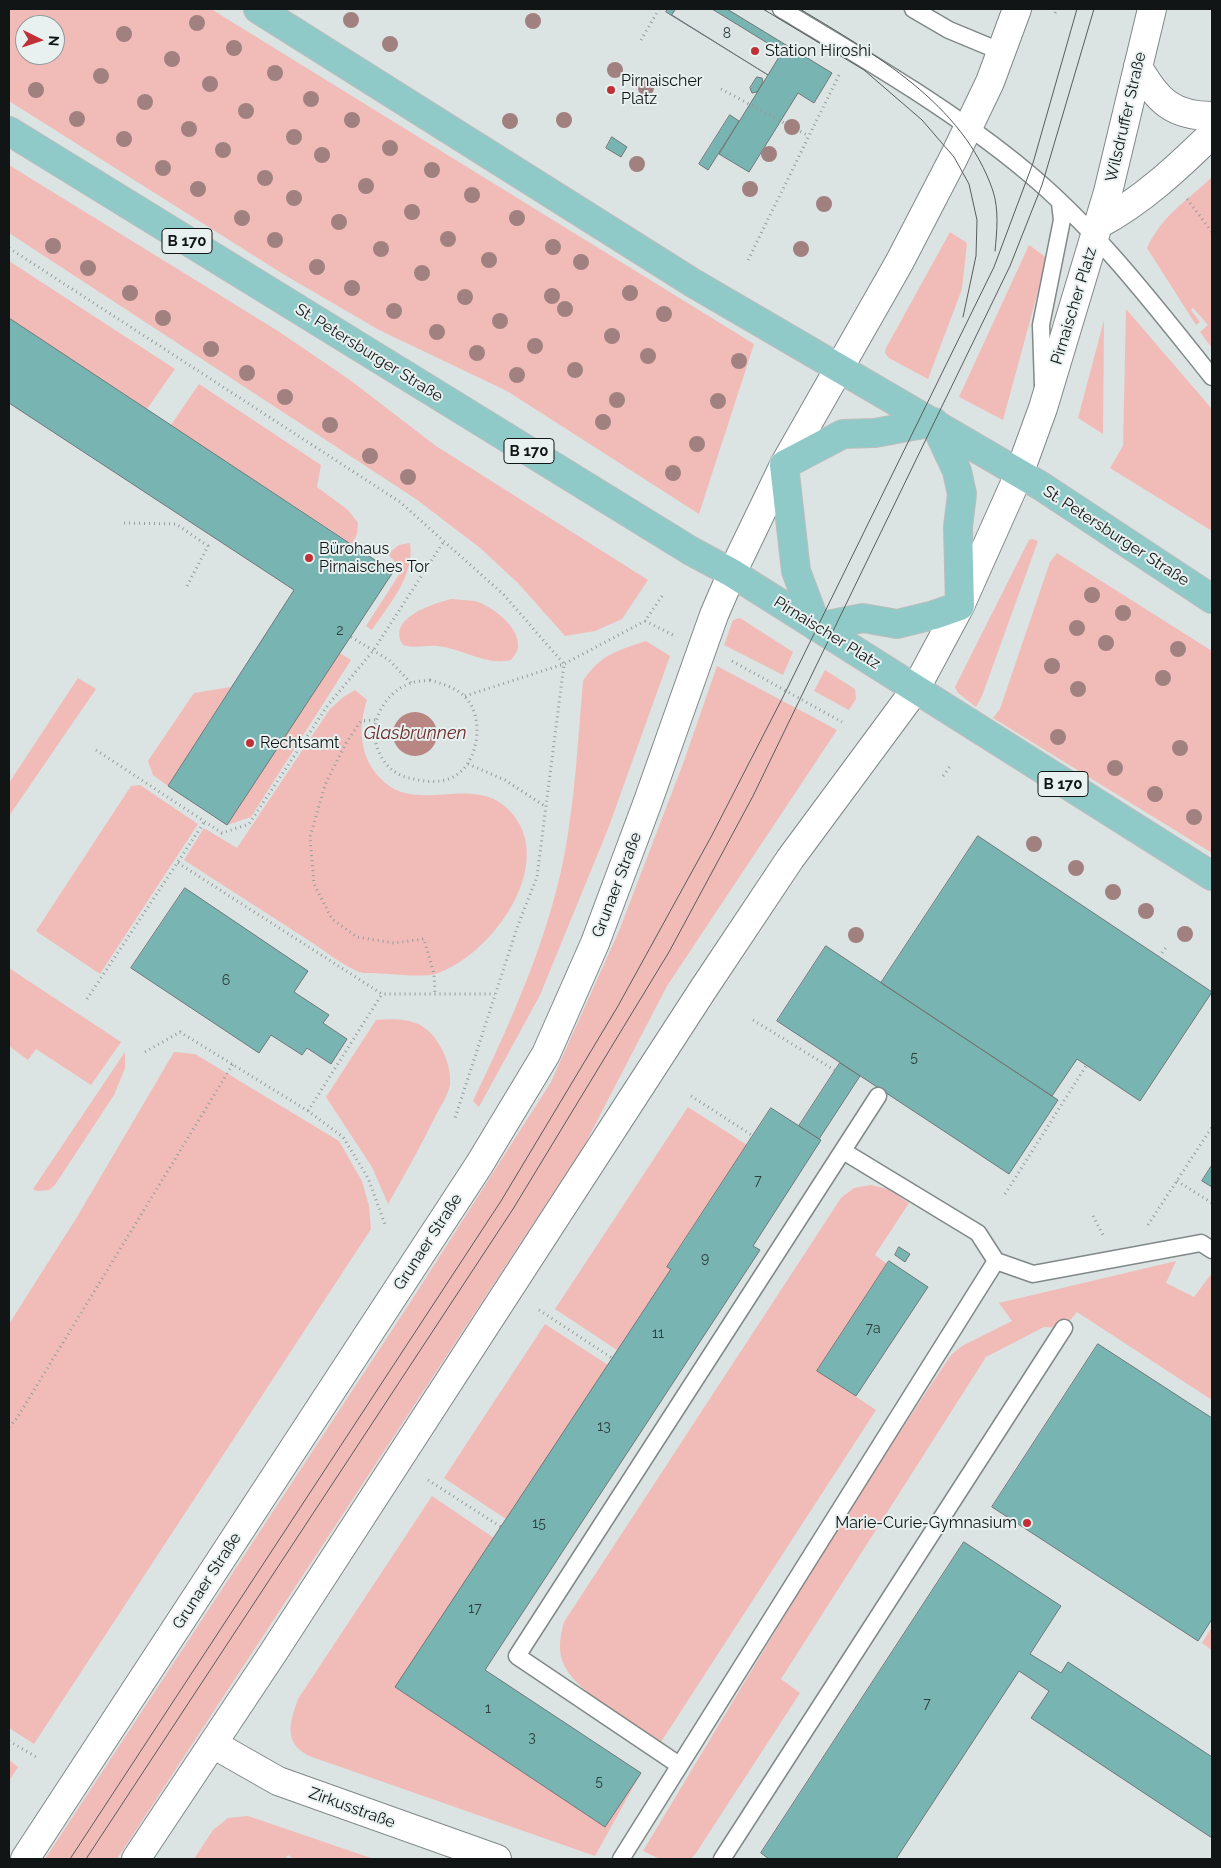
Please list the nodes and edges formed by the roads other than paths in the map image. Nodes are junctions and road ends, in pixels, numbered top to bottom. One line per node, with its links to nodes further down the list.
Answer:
1 (258, 9): 14 (main road)
2 (781, 9): 9 (lane)
3 (913, 9): 6 (lane)
4 (1017, 9): 6 (main road)
5 (1152, 9): 7 (main road, Wilsdruffer Straße)
6 (1002, 52): 9 (main road)
7 (1138, 67): 8 (main road); 13 (main road, Wilsdruffer Straße)
8 (1212, 116)
9 (968, 126): 12 (lane); 14 (main road)
10 (9, 131): 20 (main road, St. Petersburger Straße / B 170)
11 (1212, 134): 13 (main road)
12 (1060, 203): 13 (lane); 16 (lane)
13 (1097, 231): 15 (lane); 16 (main road, Pirnaischer Platz)
14 (838, 368): 17 (main road); 18 (main road)
15 (1212, 377)
16 (1043, 408): 19 (main road, Pirnaischer Platz)
17 (934, 422): 18 (main road); 19 (main road); 22 (main road)
18 (784, 466): 20 (main road); 23 (main road)
19 (1019, 474): 21 (main road, St. Petersburger Straße); 22 (main road, Pirnaischer Platz)
20 (732, 573): 23 (main road, Pirnaischer Platz / B 170); 33 (main road, Grunaer Straße)
21 (1212, 599)
22 (960, 606): 23 (main road); 24 (main road, Pirnaischer Platz)
23 (817, 626): 24 (main road, Pirnaischer Platz / B 170)
24 (915, 690): 25 (main road, B 170); 31 (main road)
25 (1212, 876)
26 (878, 1096): 27 (lane)
27 (843, 1151): 29 (lane); 32 (lane)
28 (1212, 1250): 29 (lane)
29 (996, 1261): 32 (lane)
30 (1064, 1328): 37 (lane)
31 (213, 1744): 34 (main road); 35 (main road, Zirkusstraße)
32 (679, 1765): 36 (lane)
33 (25, 1859)
34 (136, 1859)
35 (497, 1859)
36 (621, 1859)
37 (722, 1859)

